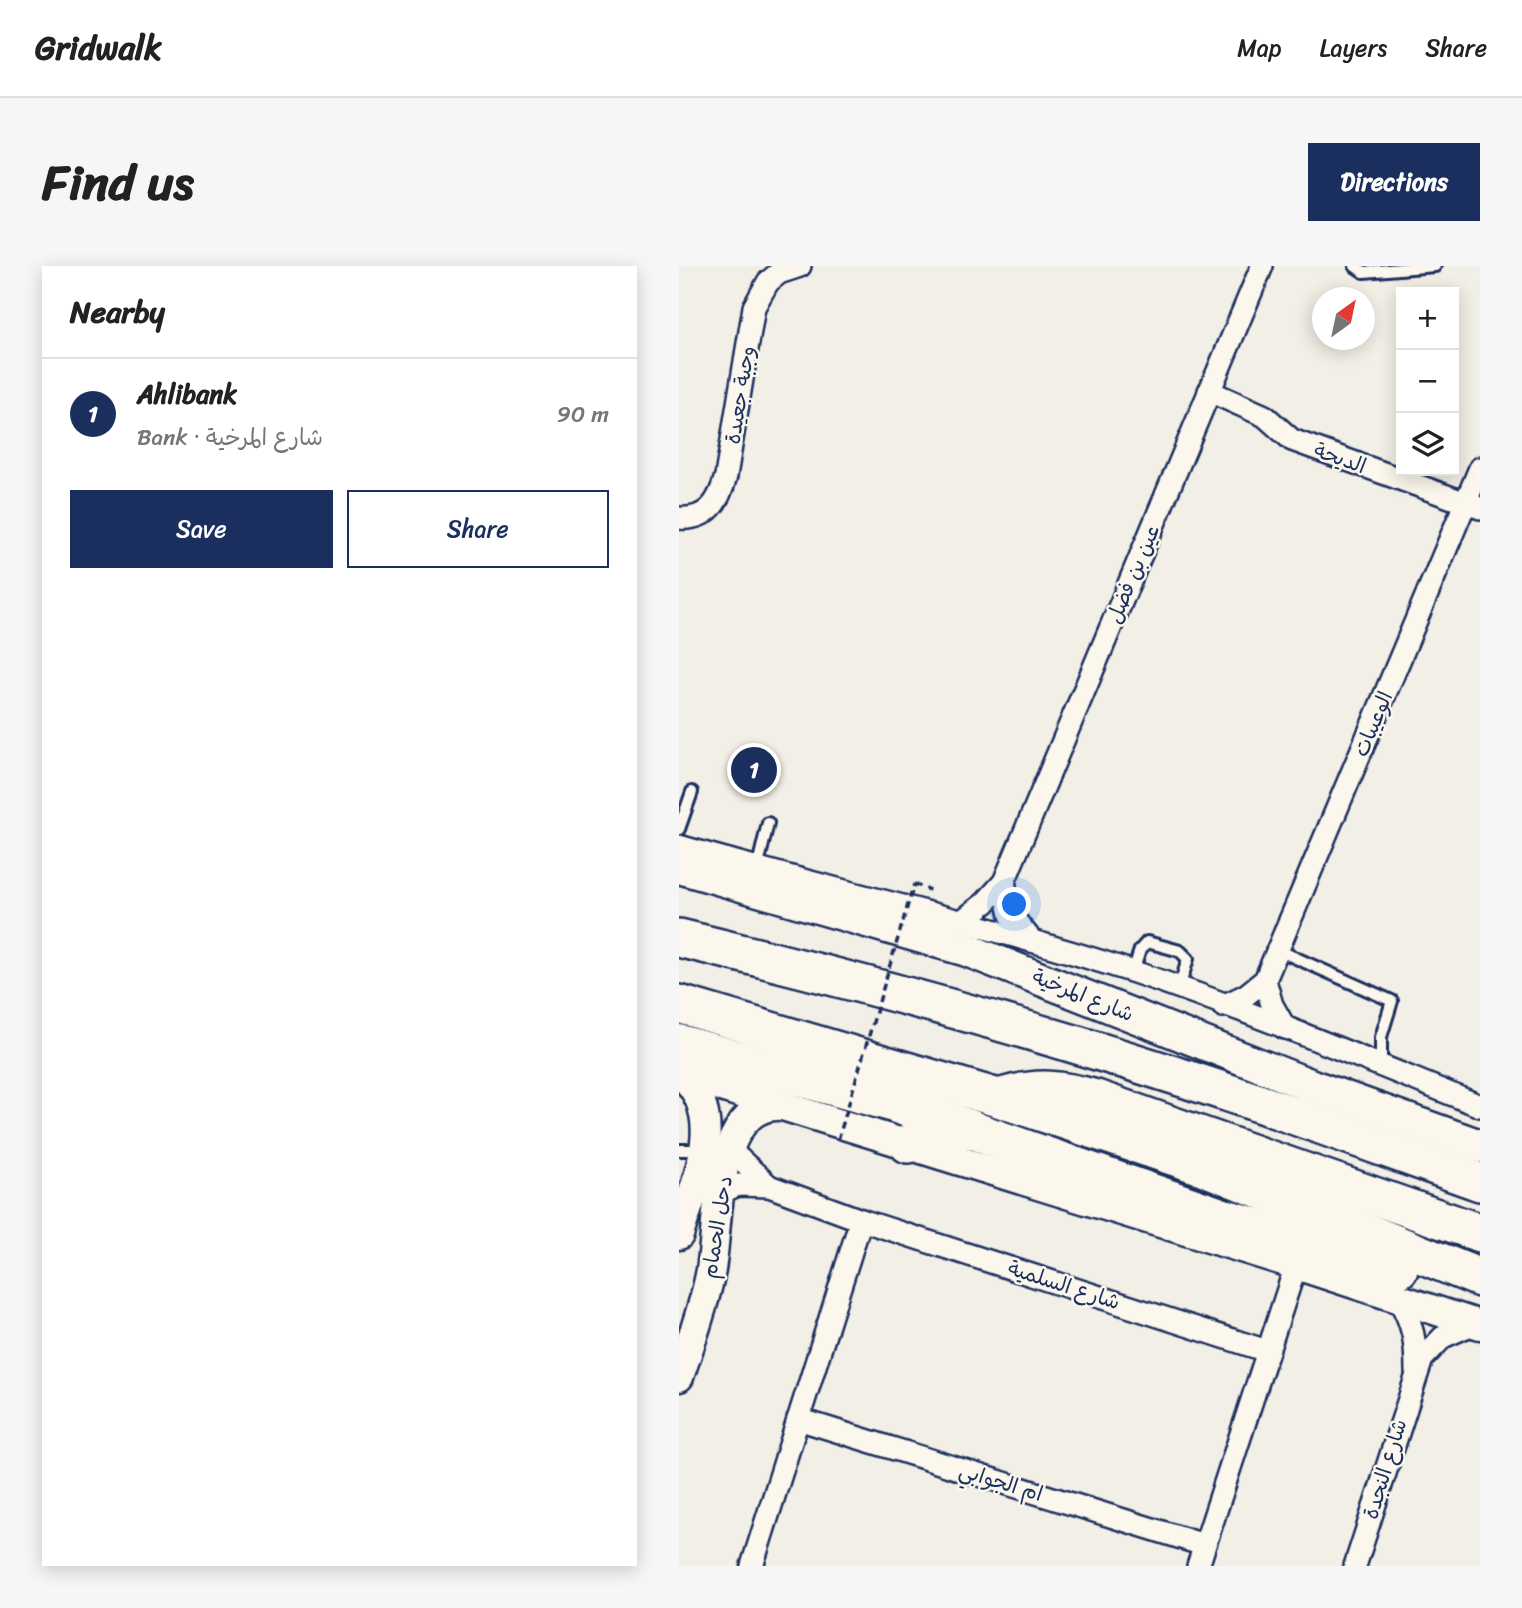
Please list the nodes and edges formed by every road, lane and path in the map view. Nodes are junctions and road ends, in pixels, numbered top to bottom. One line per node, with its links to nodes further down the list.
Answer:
1 (800, 266): 8 (street, وجبة جعيدة)
2 (1262, 266): 5 (street, عين بن فضل)
3 (1355, 266): 4 (lane)
4 (1435, 266)
5 (1209, 391): 7 (street, الديحة); 15 (street, عين بن فضل)
6 (1480, 468): 7 (street, الوعيبات)
7 (1473, 506): 20 (street, الوعيبات)
8 (679, 518)
9 (692, 792): 11 (lane)
10 (768, 823): 14 (lane)
11 (679, 829)
12 (679, 846): 14 (street, شارع المرخية)
13 (679, 867): 35 (main road, شارع المرخية)
14 (757, 869): 17 (street, شارع المرخية)
15 (1003, 882): 17 (street, عين بن فضل); 19 (street)
16 (914, 884): 33 (path, bridge)
17 (963, 920): 19 (street, شارع المرخية)
18 (679, 938): 37 (highway)
19 (1032, 941): 21 (street, شارع المرخية)
20 (1278, 950): 22 (street, الوعيبات); 28 (lane)
21 (1133, 972): 23 (street, شارع المرخية); 23 (lane)
22 (1265, 980): 25 (street); 26 (street)
23 (1179, 988): 25 (street, شارع المرخية)
24 (679, 1004): 29 (highway)
25 (1223, 1006): 26 (street, شارع المرخية)
26 (1285, 1028): 28 (street, شارع المرخية)
27 (680, 1065): 30 (street); 32 (highway); 36 (street, دحل الحمام)
28 (1381, 1066): 31 (street, شارع المرخية)
29 (998, 1098): 41 (highway); 44 (highway)
30 (783, 1106): 34 (street); 36 (street, دحل الحمام)
31 (1480, 1106)
32 (972, 1130): 34 (highway); 46 (highway)
33 (838, 1140)
34 (908, 1144): 43 (street)
35 (1480, 1146)
36 (705, 1150): 38 (street, شارع السلمية); 39 (street, دحل الحمام); 42 (street, دحل الحمام)
37 (1480, 1182)
38 (769, 1186): 39 (street, شارع السلمية); 40 (street, شارع السلمية)
39 (719, 1194): 49 (street, دحل الحمام)
40 (861, 1220): 47 (street, شارع السلمية); 50 (street)
41 (1480, 1233)
42 (679, 1235)
43 (1296, 1265): 45 (street); 47 (street)
44 (1480, 1278)
45 (1398, 1298): 46 (street); 48 (street, شارع النجدة)
46 (1478, 1315): 48 (street, شارع النجدة)
47 (1266, 1350): 51 (street)
48 (1416, 1373): 54 (street, شارع النجدة)
49 (679, 1377)
50 (797, 1419): 51 (street, ام الجوابي); 52 (street)
51 (1204, 1545): 53 (street)
52 (752, 1566)
53 (1198, 1566)
54 (1355, 1566)

